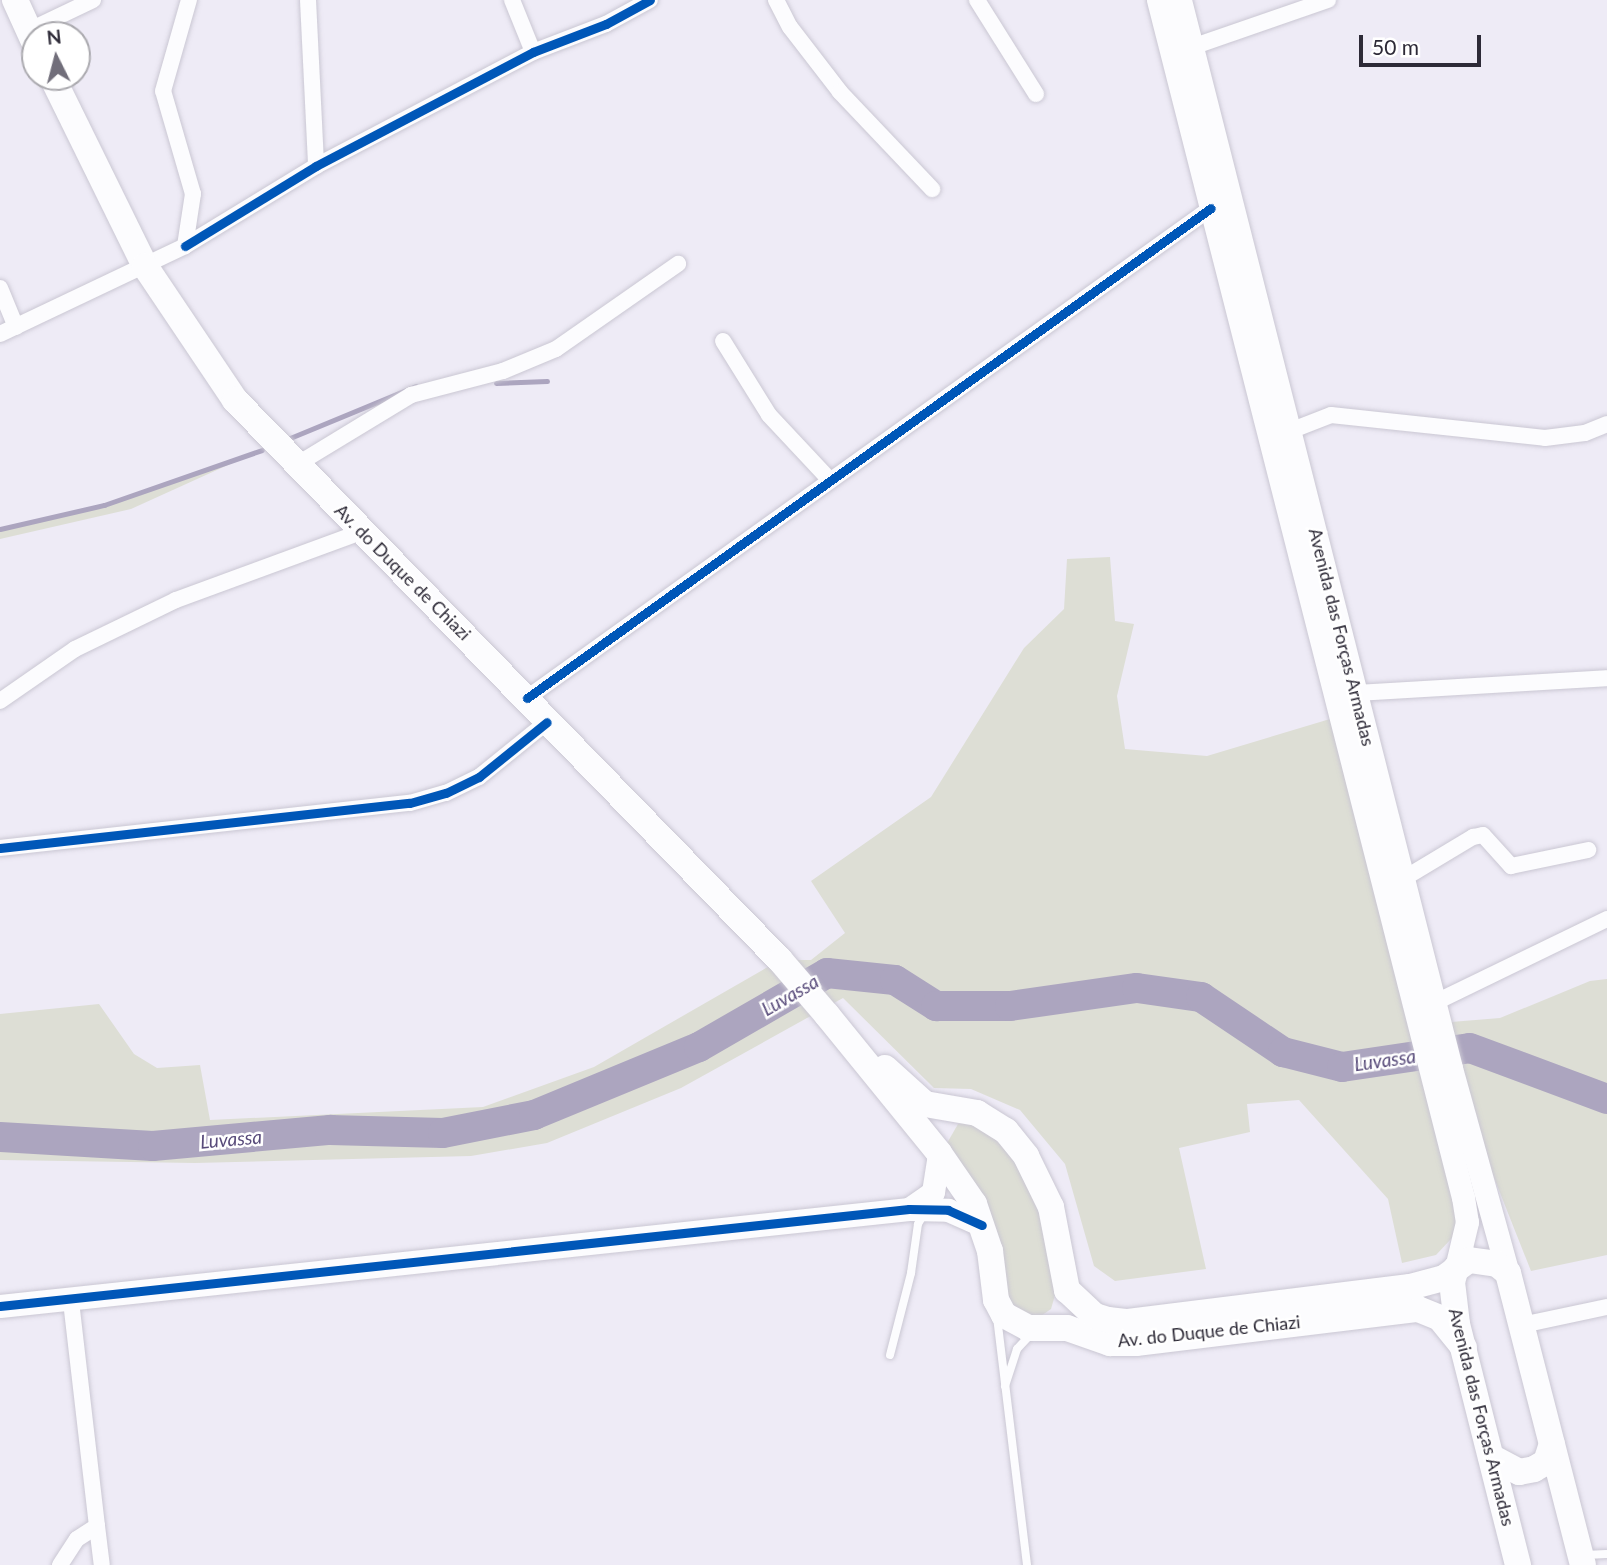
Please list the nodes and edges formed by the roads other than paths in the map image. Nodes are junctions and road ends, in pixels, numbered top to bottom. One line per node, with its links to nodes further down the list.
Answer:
1 (15, 0): 12 (main road)
2 (93, 0): 13 (street)
3 (189, 0): 21 (street)
4 (308, 0): 18 (street)
5 (512, 0): 15 (street)
6 (650, 0): 15 (street)
7 (776, 0): 19 (street)
8 (977, 0): 17 (street)
9 (1158, 0): 20 (main road, Avenida das Forças Armadas)
10 (1180, 0): 14 (main road, Avenida das Forças Armadas)
11 (1328, 0): 14 (street)
12 (25, 21)
13 (58, 21)
14 (1192, 47): 29 (main road, Avenida das Forças Armadas)
15 (533, 52): 18 (street)
16 (59, 91): 23 (main road, Av. do Duque de Chiazi)
17 (1036, 94)
18 (316, 166): 21 (street)
19 (932, 189)
20 (1211, 208): 31 (street); 43 (main road, Avenida das Forças Armadas)
21 (185, 246): 23 (street)
22 (678, 264): 30 (street)
23 (145, 266): 25 (street); 30 (main road, Av. do Duque de Chiazi)
24 (0, 288): 25 (street)
25 (16, 327): 26 (street)
26 (0, 334)
27 (723, 341): 31 (street)
28 (1607, 424): 29 (street)
29 (1290, 431): 34 (main road, Avenida das Forças Armadas)
30 (296, 465): 32 (main road, Av. do Duque de Chiazi)
31 (828, 478): 35 (street)
32 (364, 531): 35 (main road, Av. do Duque de Chiazi); 36 (street)
33 (1607, 678): 34 (street)
34 (1356, 693): 40 (main road, Avenida das Forças Armadas)
35 (527, 698): 37 (main road, Av. do Duque de Chiazi)
36 (0, 701)
37 (547, 722): 38 (street); 42 (main road, Av. do Duque de Chiazi)
38 (0, 848)
39 (1588, 850): 40 (street)
40 (1403, 879): 43 (main road, Avenida das Forças Armadas)
41 (1607, 919): 43 (street)
42 (827, 1015): 45 (main road, Av. do Duque de Chiazi); 46 (main road, Av. do Duque de Chiazi)
43 (1431, 1017): 44 (main road, Avenida das Forças Armadas)
44 (1441, 1071): 49 (main road, Avenida das Forças Armadas); 50 (main road, Avenida das Forças Armadas)
45 (976, 1113): 46 (main road); 51 (main road, Av. do Duque de Chiazi)
46 (939, 1153): 47 (main road); 48 (main road, Av. do Duque de Chiazi)
47 (918, 1209): 48 (main road); 53 (main road); 59 (lane)
48 (982, 1225): 52 (main road, Av. do Duque de Chiazi)
49 (1456, 1268): 50 (main road); 51 (main road, Av. do Duque de Chiazi); 58 (main road, Avenida das Forças Armadas)
50 (1508, 1273): 56 (main road, Avenida das Forças Armadas)
51 (1067, 1290): 57 (main road)
52 (996, 1300): 57 (main road, Av. do Duque de Chiazi); 60 (lane)
53 (71, 1301): 54 (main road); 63 (street)
54 (0, 1306)
55 (1607, 1307): 56 (street)
56 (1522, 1325): 61 (main road, Avenida das Forças Armadas)
57 (1043, 1327): 58 (main road, Av. do Duque de Chiazi); 60 (lane)
58 (1464, 1348): 62 (main road, Avenida das Forças Armadas)
59 (890, 1355)
60 (1004, 1388): 68 (lane)
61 (1552, 1444): 62 (main road); 65 (main road, Avenida das Forças Armadas)
62 (1491, 1457): 69 (main road, Avenida das Forças Armadas)
63 (97, 1526): 66 (street); 67 (street)
64 (1607, 1555): 65 (lane)
65 (1582, 1560)
66 (60, 1565)
67 (102, 1565)
68 (1027, 1565)
69 (1518, 1565)

